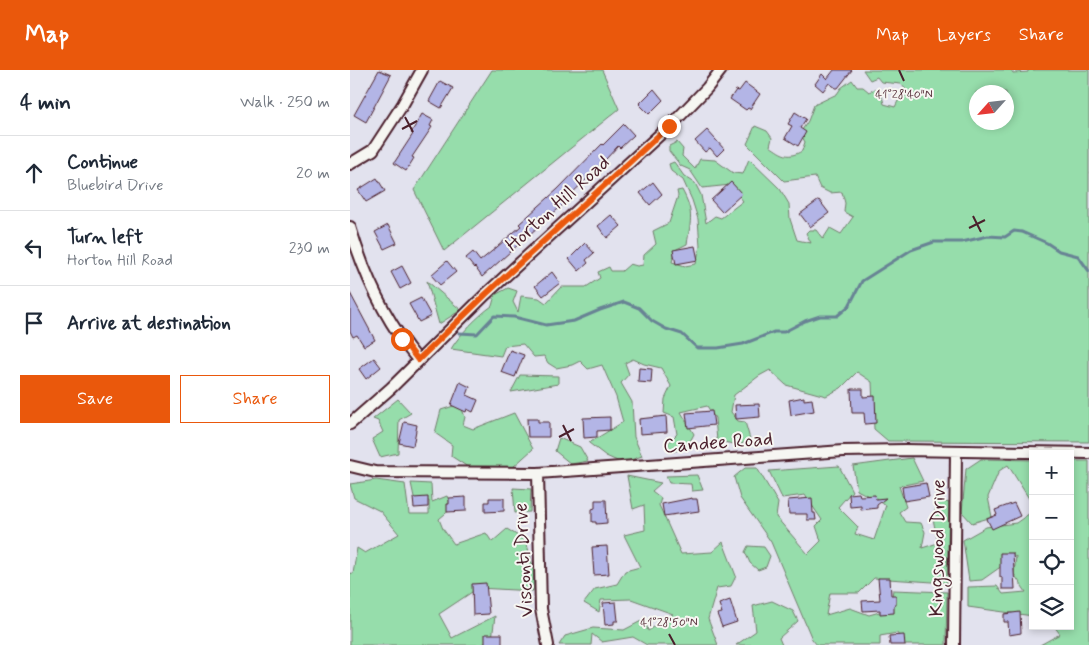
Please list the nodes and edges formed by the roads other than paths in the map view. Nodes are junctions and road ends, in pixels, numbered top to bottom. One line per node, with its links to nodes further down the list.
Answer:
1 (422, 70): 3 (street)
2 (721, 70): 5 (street, Horton Hill Road)
3 (350, 164)
4 (350, 226): 5 (street)
5 (418, 360): 6 (street, Horton Hill Road)
6 (350, 424)
7 (956, 452): 8 (street, Candee Road); 10 (street, Candee Road); 12 (street, Kingswood Drive)
8 (1089, 452)
9 (350, 466): 10 (street, Candee Road)
10 (538, 473): 11 (street, Visconti Drive)
11 (548, 645)
12 (954, 645)

